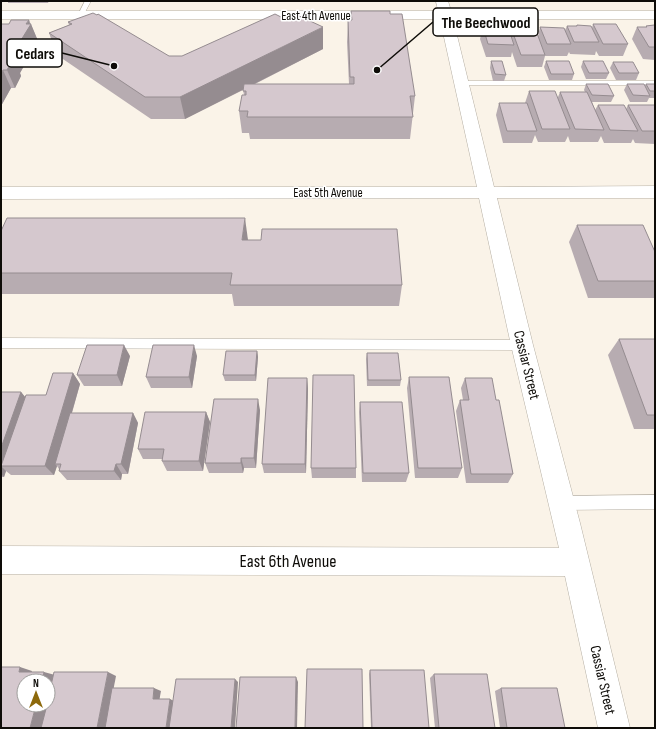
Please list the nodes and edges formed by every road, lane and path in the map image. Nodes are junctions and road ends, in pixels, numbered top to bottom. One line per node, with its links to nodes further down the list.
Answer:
1 (88, 1): 4 (lane)
2 (444, 8): 4 (street, East 4th Avenue); 5 (street, East 4th Avenue); 7 (street, Cassiar Street)
3 (1, 15): 4 (street, East 4th Avenue)
4 (81, 15)
5 (655, 15)
6 (655, 83): 7 (lane)
7 (460, 84): 8 (street, Cassiar Street)
8 (486, 192): 9 (street, East 5th Avenue); 10 (street, East 5th Avenue); 12 (street, Cassiar Street)
9 (655, 192)
10 (1, 193)
11 (1, 343): 12 (lane)
12 (522, 346): 14 (street, Cassiar Street)
13 (655, 502): 14 (lane)
14 (561, 503): 16 (street, Cassiar Street)
15 (1, 560): 16 (street, East 6th Avenue)
16 (576, 562): 17 (street, Cassiar Street)
17 (614, 728)

